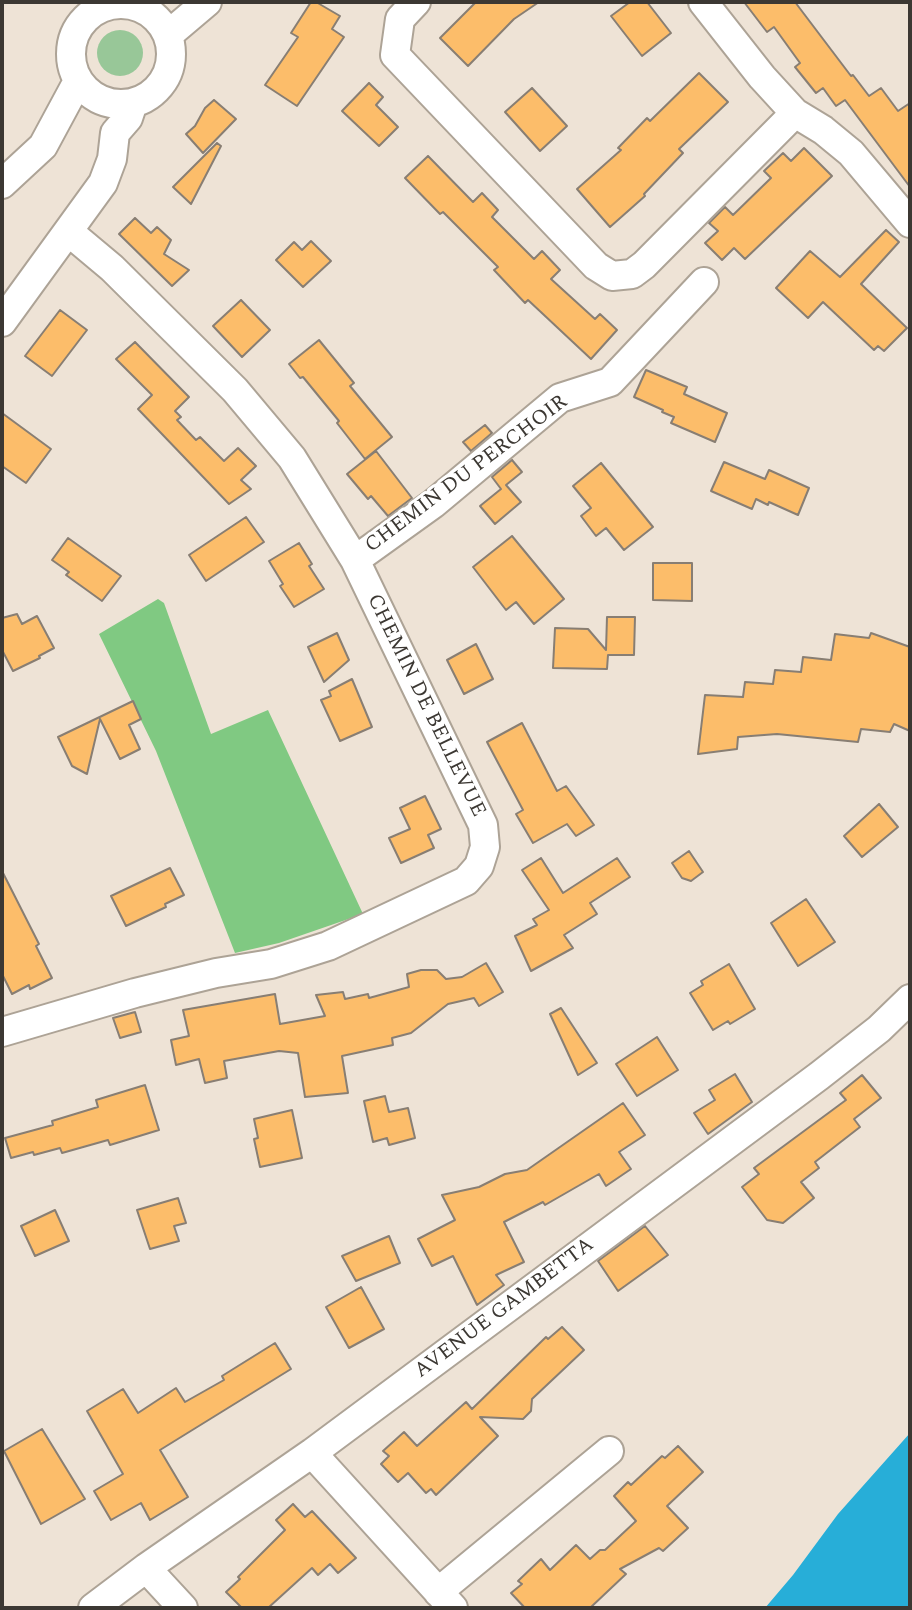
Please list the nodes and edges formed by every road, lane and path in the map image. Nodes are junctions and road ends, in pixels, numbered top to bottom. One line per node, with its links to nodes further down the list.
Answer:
1 (207, 2): 5 (street)
2 (416, 2): 8 (street)
3 (703, 2): 8 (street)
4 (96, 6): 5 (street); 6 (street)
5 (168, 35): 7 (street)
6 (78, 81): 7 (street); 9 (street)
7 (133, 103): 11 (street)
8 (795, 113): 10 (street)
9 (2, 184)
10 (910, 223)
11 (69, 232): 13 (street); 14 (street, CHEMIN DE BELLEVUE)
12 (704, 282): 14 (street, CHEMIN DU PERCHOIR)
13 (2, 322)
14 (355, 560): 16 (street, CHEMIN DE BELLEVUE)
15 (910, 999): 18 (street, AVENUE GAMBETTA)
16 (2, 1032)
17 (609, 1451): 20 (street)
18 (312, 1453): 19 (street, AVENUE GAMBETTA); 20 (street)
19 (146, 1568): 21 (street, AVENUE GAMBETTA); 22 (street)
20 (445, 1600)
21 (93, 1608)
22 (183, 1608)

